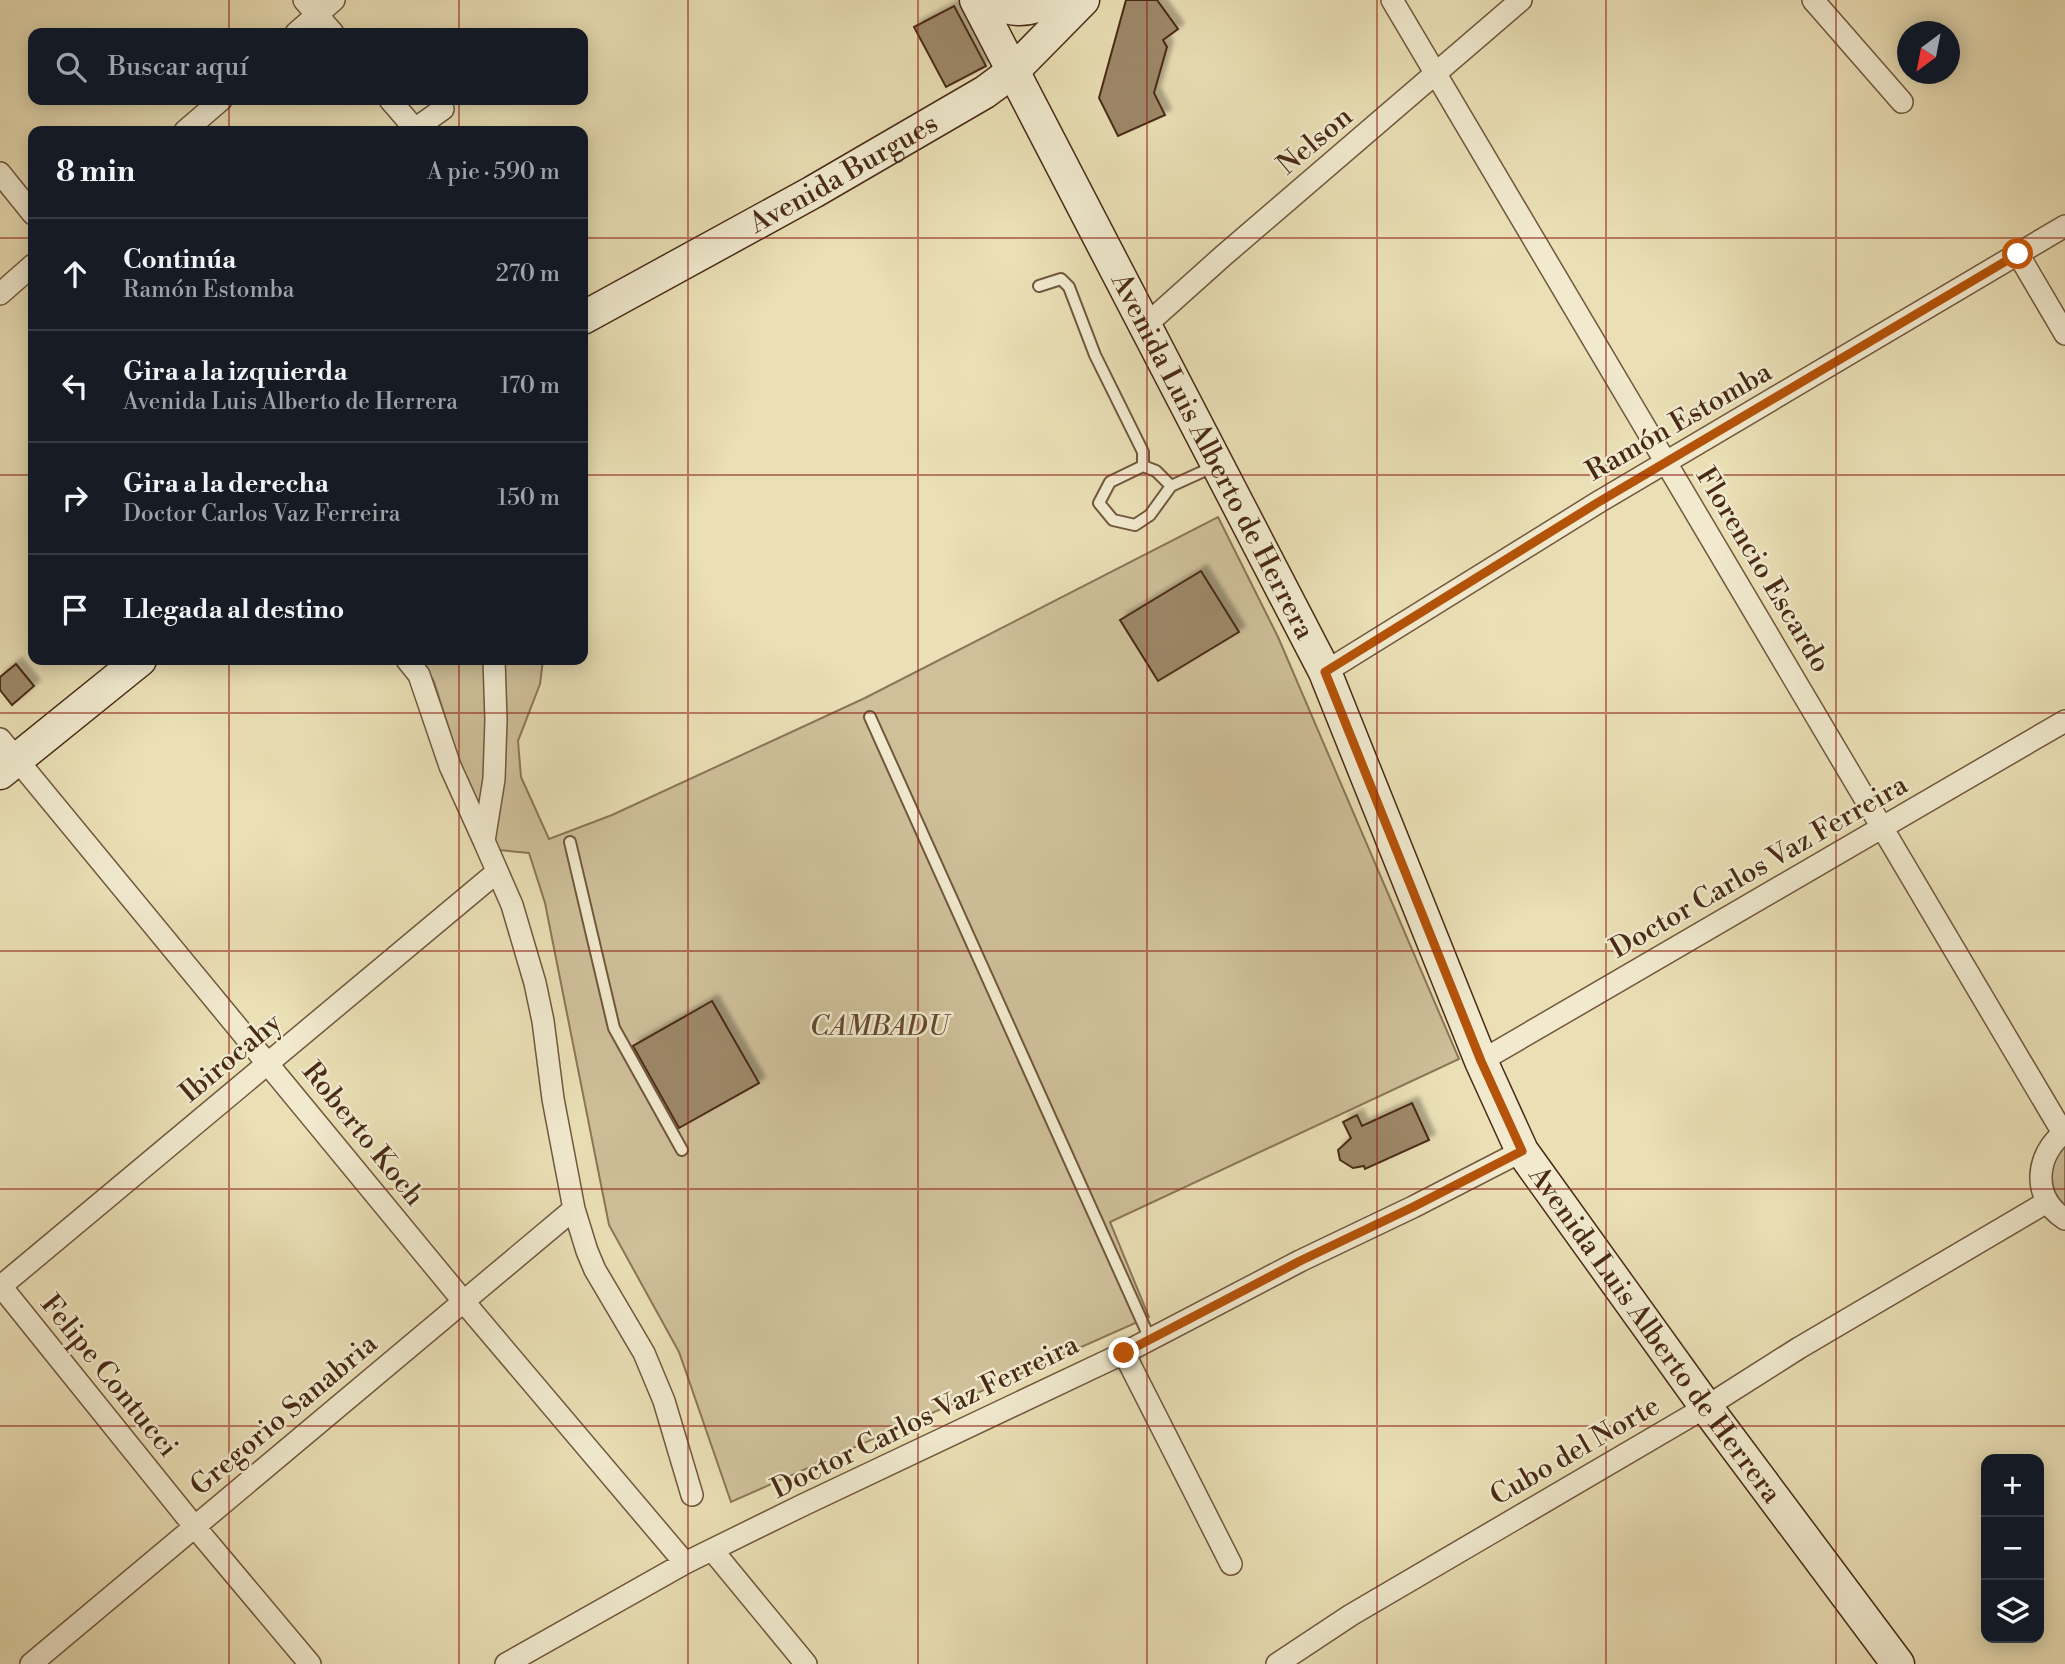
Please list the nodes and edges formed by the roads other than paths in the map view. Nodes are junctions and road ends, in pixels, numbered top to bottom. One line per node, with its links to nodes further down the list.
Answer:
1 (334, 0): 9 (street)
2 (976, 0): 12 (main road, Avenida Luis Alberto de Herrera)
3 (984, 0): 4 (main road)
4 (1050, 0)
5 (1083, 0): 12 (main road, Avenida Burgues)
6 (1392, 0): 13 (street, Florencio Escardo)
7 (1521, 0): 13 (street, Nelson)
8 (1813, 0): 14 (street)
9 (310, 7): 10 (street); 11 (street)
10 (299, 28)
11 (328, 28)
12 (1012, 72): 28 (main road, Avenida Burgues); 29 (main road, Avenida Luis Alberto de Herrera)
13 (1436, 74): 29 (street, Nelson); 31 (street, Florencio Escardo)
14 (1902, 102)
15 (215, 105): 18 (street)
16 (394, 105): 19 (street)
17 (443, 109): 20 (street)
18 (191, 126)
19 (412, 126)
20 (419, 126)
21 (0, 173): 22 (street)
22 (28, 208)
23 (2065, 226): 24 (street, Ramón Estomba)
24 (2018, 254): 30 (street); 31 (street, Ramón Estomba)
25 (28, 269): 27 (street)
26 (1039, 286): 32 (lane)
27 (0, 294)
28 (588, 315)
29 (1146, 325): 33 (main road, Avenida Luis Alberto de Herrera)
30 (2065, 334)
31 (1667, 463): 38 (street, Ramón Estomba); 42 (street, Florencio Escardo)
32 (1143, 466): 34 (lane); 34 (lane)
33 (1218, 466): 34 (lane); 38 (main road, Avenida Luis Alberto de Herrera)
34 (1171, 486)
35 (133, 665): 41 (main road)
36 (411, 665): 43 (street)
37 (494, 665): 43 (street)
38 (1325, 672): 46 (main road, Avenida Luis Alberto de Herrera)
39 (870, 717): 56 (lane)
40 (2065, 721): 42 (street, Doctor Carlos Vaz Ferreira)
41 (6, 757): 47 (street, Roberto Koch)
42 (1884, 827): 46 (street, Doctor Carlos Vaz Ferreira); 48 (street, Florencio Escardo)
43 (484, 841): 45 (street)
44 (570, 842): 49 (lane)
45 (497, 872): 47 (street, Ibirocahy); 52 (street)
46 (1481, 1061): 50 (main road, Avenida Luis Alberto de Herrera)
47 (269, 1063): 54 (street, Ibirocahy); 55 (street, Roberto Koch)
48 (2064, 1132): 51 (street, Florencio Escardo)
49 (682, 1150)
50 (1522, 1151): 56 (street, Doctor Carlos Vaz Ferreira); 58 (main road, Avenida Luis Alberto de Herrera)
51 (2047, 1202): 53 (street); 58 (street, Cubo del Norte)
52 (574, 1209): 55 (street, Gregorio Sanabria); 59 (street)
53 (2065, 1219)
54 (0, 1286): 60 (street, Felipe Contucci)
55 (464, 1301): 60 (street, Gregorio Sanabria); 62 (street, Roberto Koch)
56 (1150, 1339): 57 (street, Doctor Carlos Vaz Ferreira)
57 (1124, 1353): 61 (street, Doctor Carlos Vaz Ferreira); 63 (street)
58 (1706, 1407): 64 (street, Cubo del Norte); 69 (main road, Avenida Luis Alberto de Herrera)
59 (692, 1495)
60 (194, 1526): 65 (street, Gregorio Sanabria); 66 (street, Felipe Contucci)
61 (713, 1551): 62 (street, Doctor Carlos Vaz Ferreira); 68 (street)
62 (685, 1563): 67 (street, Doctor Carlos Vaz Ferreira)
63 (1231, 1564)
64 (1280, 1663)
65 (31, 1664)
66 (310, 1664)
67 (506, 1664)
68 (806, 1664)
69 (1898, 1664)

